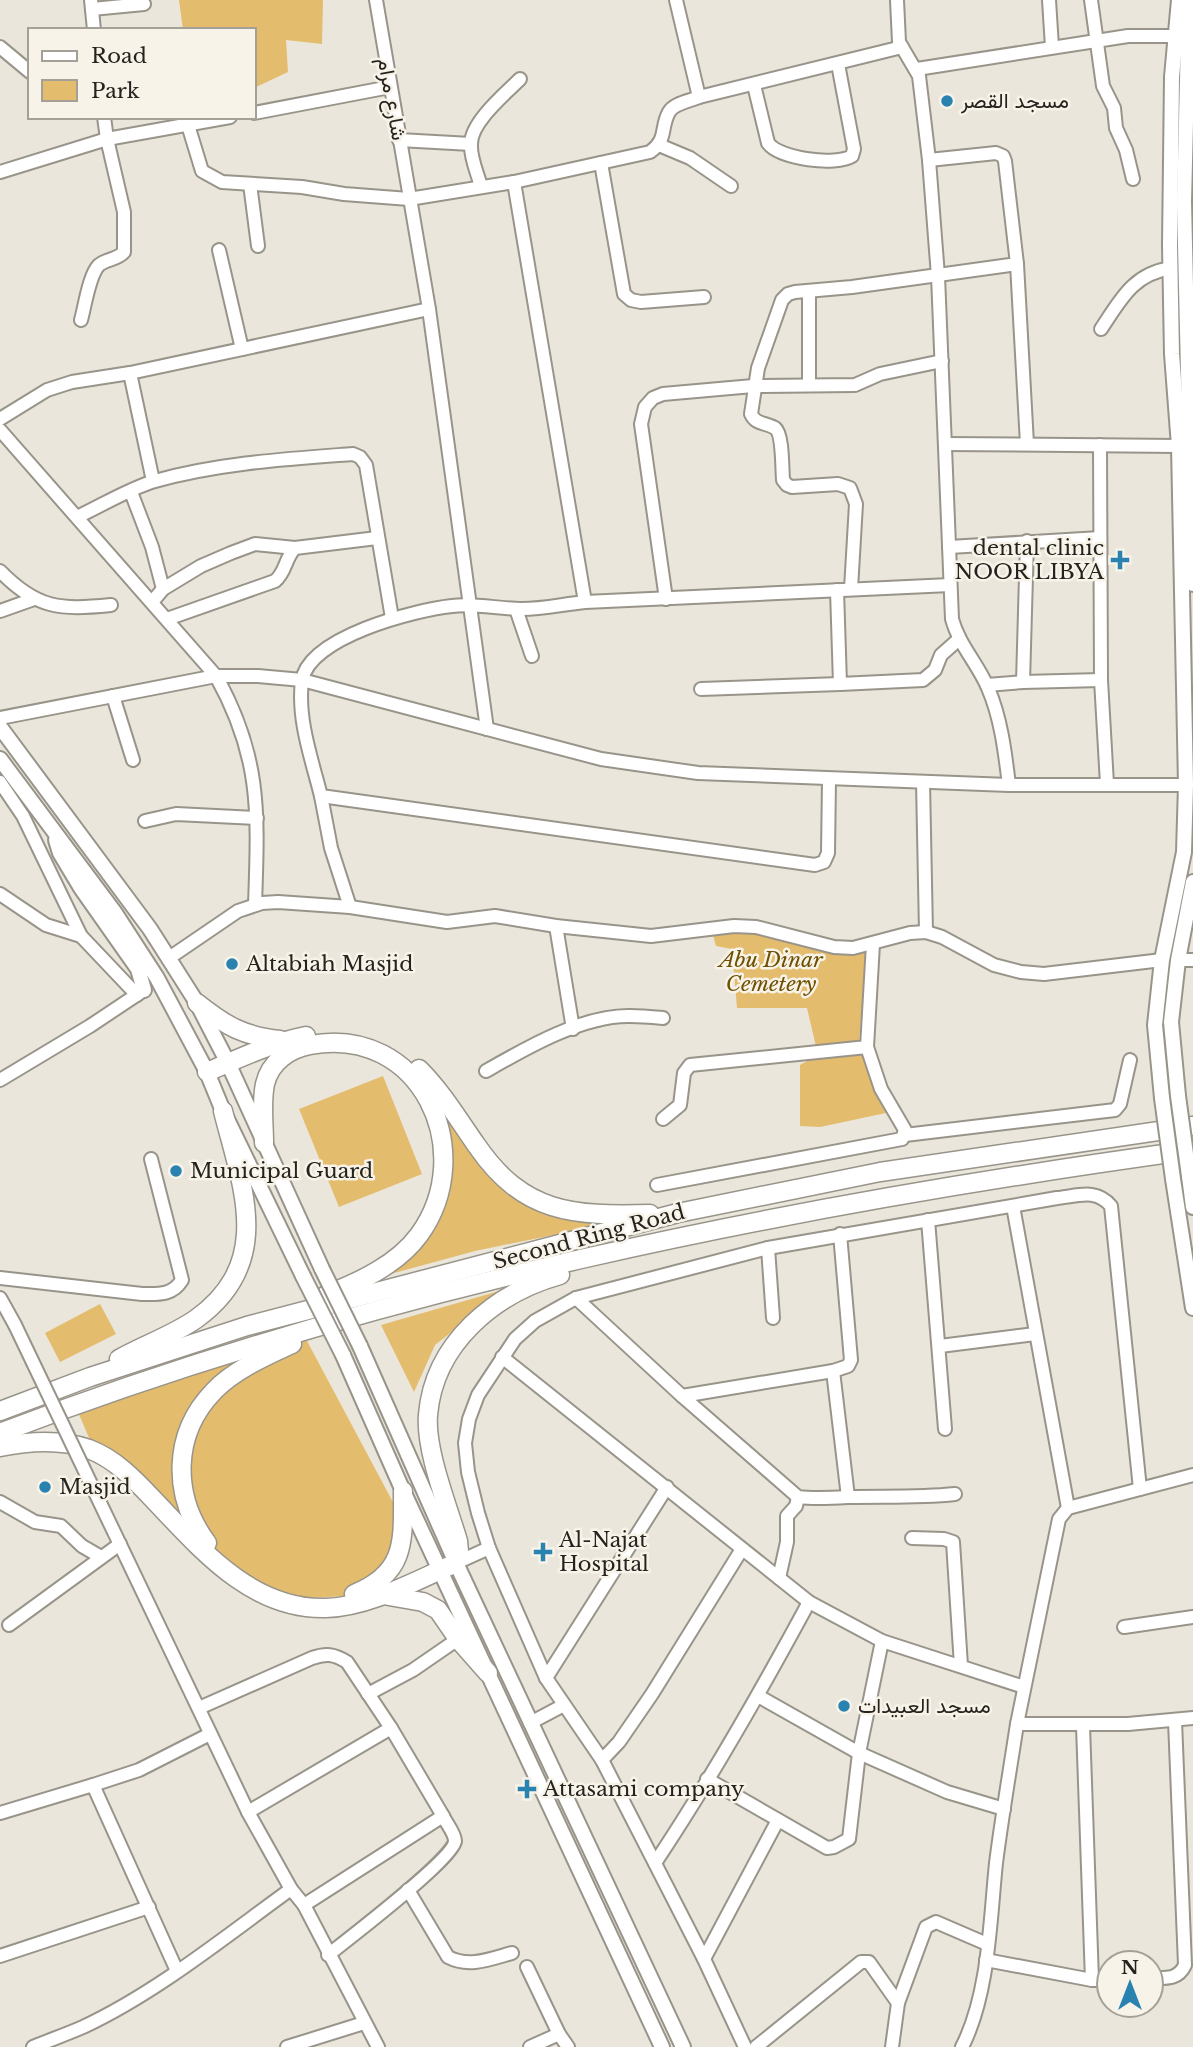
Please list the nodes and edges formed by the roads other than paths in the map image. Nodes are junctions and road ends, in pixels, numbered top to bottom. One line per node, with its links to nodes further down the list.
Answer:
1 (376, 0): 21 (street, شارع مرام)
2 (676, 0): 22 (street)
3 (897, 0): 14 (street)
4 (1049, 0): 15 (street)
5 (1091, 0): 12 (street)
6 (1179, 0): 11 (main road)
7 (1189, 0): 40 (main road)
8 (144, 4): 9 (street)
9 (92, 5): 10 (street)
10 (94, 28)
11 (1174, 36): 12 (street); 44 (main road)
12 (1097, 40): 15 (street); 34 (street)
13 (0, 47): 18 (street)
14 (902, 47): 16 (street); 17 (street)
15 (1052, 47): 17 (street)
16 (838, 64): 20 (street); 20 (street)
17 (917, 69): 31 (street)
18 (28, 70)
19 (520, 79): 29 (street)
20 (754, 85): 22 (street)
21 (390, 87): 23 (street); 28 (street, شارع مرام)
22 (699, 97): 30 (street)
23 (256, 113)
24 (104, 119): 27 (street)
25 (215, 119): 26 (street)
26 (193, 122): 27 (street); 36 (street)
27 (107, 139): 33 (street); 49 (street)
28 (399, 140): 29 (street); 39 (street, شارع مرام)
29 (471, 144): 38 (street)
30 (659, 145): 32 (street); 37 (street)
31 (929, 160): 43 (street); 45 (street)
32 (601, 163): 35 (street); 47 (street)
33 (0, 172)
34 (1133, 179)
35 (514, 182): 38 (street); 80 (street)
36 (250, 184): 39 (street); 41 (street)
37 (731, 186)
38 (481, 187): 39 (street)
39 (410, 199): 48 (street, شارع مرام)
40 (1188, 201): 52 (main road)
41 (258, 246)
42 (219, 250): 51 (street)
43 (1017, 264): 45 (street); 60 (street)
44 (1171, 268): 50 (street); 62 (main road)
45 (938, 276): 46 (street); 53 (street)
46 (809, 291): 55 (street); 56 (street)
47 (704, 297)
48 (429, 309): 51 (street); 83 (street, شارع مرام)
49 (81, 320)
50 (1101, 329)
51 (242, 349): 54 (street)
52 (1190, 352): 71 (main road)
53 (942, 361): 55 (street); 59 (street)
54 (131, 373): 57 (street); 63 (street)
55 (809, 384): 56 (street)
56 (753, 386): 76 (street); 79 (street)
57 (0, 419)
58 (0, 430): 65 (street)
59 (945, 444): 60 (street); 69 (street)
60 (1027, 444): 61 (street)
61 (1100, 445): 62 (street); 67 (street)
62 (1179, 446): 71 (main road)
63 (153, 481): 64 (street); 66 (street)
64 (131, 492): 65 (street); 75 (street)
65 (77, 517): 81 (street)
66 (377, 538): 70 (street); 86 (street)
67 (1100, 538): 68 (street); 92 (street)
68 (1027, 541): 69 (street); 93 (street)
69 (949, 547): 74 (street)
70 (295, 548): 75 (street); 87 (street)
71 (1186, 549): 73 (main road); 108 (main road)
72 (0, 571): 78 (street)
73 (1193, 584)
74 (950, 585): 76 (street); 88 (street)
75 (163, 589): 81 (street)
76 (851, 589): 77 (street)
77 (836, 590): 79 (street); 94 (street)
78 (34, 599): 82 (street); 85 (street)
79 (666, 599): 80 (street)
80 (585, 602): 84 (street)
81 (152, 603): 87 (street)
82 (111, 605)
83 (472, 605): 84 (street); 86 (street); 100 (street, شارع مرام)
84 (516, 609): 89 (street)
85 (0, 611)
86 (392, 618): 91 (street)
87 (167, 619): 90 (street)
88 (959, 639): 94 (street); 95 (street)
89 (532, 656)
90 (216, 676): 91 (street); 97 (street); 110 (street)
91 (302, 680): 100 (street); 109 (street)
92 (1101, 680): 93 (street); 106 (street)
93 (1023, 682): 95 (street)
94 (840, 684): 96 (street)
95 (987, 685): 107 (street)
96 (701, 689)
97 (113, 696): 98 (street); 102 (street)
98 (0, 718)
99 (0, 726): 121 (main road)
100 (487, 729): 103 (street)
101 (0, 759): 112 (main road)
102 (133, 760)
103 (829, 780): 105 (street); 109 (street)
104 (0, 782): 119 (street)
105 (923, 782): 107 (street); 118 (street)
106 (1107, 784): 107 (street); 108 (street)
107 (1009, 785)
108 (1186, 785): 122 (main road)
109 (321, 796): 116 (street)
110 (257, 818): 111 (street); 115 (street)
111 (145, 821)
112 (51, 825): 124 (main road); 125 (main road)
113 (1193, 881): 123 (main road)
114 (0, 894): 119 (street)
115 (255, 905): 116 (street); 121 (street)
116 (350, 907): 117 (street)
117 (556, 926): 120 (street); 128 (street)
118 (926, 932): 120 (street); 122 (street)
119 (81, 936): 125 (street)
120 (873, 944): 130 (street)
121 (169, 958): 126 (main road)
122 (1162, 960): 154 (main road, bridge)
123 (1186, 960): 145 (main road, bridge)
124 (158, 978): 125 (street); 134 (main road)
125 (141, 992): 135 (street)
126 (197, 1003): 129 (highway); 132 (main road)
127 (663, 1018): 128 (street)
128 (573, 1029): 133 (street)
129 (284, 1040): 132 (highway); 146 (highway)
130 (867, 1047): 137 (street); 139 (street)
131 (1130, 1060): 139 (street)
132 (228, 1063): 134 (highway); 140 (main road)
133 (486, 1071)
134 (207, 1072): 136 (main road)
135 (0, 1080)
136 (223, 1111): 162 (highway); 171 (main road, bridge)
137 (663, 1119)
138 (1193, 1126): 146 (highway, Second Ring Road)
139 (905, 1135): 143 (street)
140 (264, 1143): 157 (highway); 182 (main road, bridge)
141 (1193, 1150): 149 (highway, Second Ring Road)
142 (151, 1159): 151 (street)
143 (657, 1185)
144 (1013, 1206): 147 (street); 158 (street); 170 (street)
145 (1193, 1207)
146 (678, 1213): 157 (highway, Second Ring Road)
147 (928, 1220): 148 (street); 159 (street)
148 (840, 1234): 150 (street); 161 (street)
149 (674, 1238): 156 (highway, Second Ring Road); 182 (highway)
150 (768, 1248): 153 (street); 155 (street)
151 (0, 1278)
152 (0, 1298): 178 (street, bridge)
153 (576, 1298): 160 (street); 163 (street)
154 (1193, 1308)
155 (773, 1318)
156 (338, 1323): 166 (highway, Second Ring Road); 171 (highway)
157 (247, 1326): 162 (highway, Second Ring Road)
158 (1035, 1334): 159 (street); 176 (street)
159 (940, 1346): 165 (street)
160 (502, 1357): 169 (street); 179 (street)
161 (833, 1371): 163 (street); 174 (street)
162 (90, 1377): 164 (highway, Second Ring Road)
163 (682, 1396): 173 (street)
164 (0, 1411)
165 (945, 1429)
166 (0, 1433)
167 (0, 1447): 184 (highway)
168 (1193, 1475): 170 (street)
169 (667, 1487): 180 (street); 193 (street)
170 (1140, 1489): 176 (street)
171 (403, 1491): 182 (main road)
172 (955, 1494): 174 (street)
173 (798, 1497): 174 (street); 183 (street)
174 (848, 1497)
175 (0, 1502): 181 (street)
176 (1068, 1508): 194 (street)
177 (912, 1538): 191 (street)
178 (120, 1544): 181 (street); 198 (street)
179 (489, 1548): 182 (street); 193 (street)
180 (741, 1549): 183 (street); 207 (street)
181 (101, 1557): 187 (street)
182 (448, 1566): 184 (highway); 192 (main road); 201 (main road)
183 (779, 1578): 185 (street)
184 (383, 1595): 189 (highway)
185 (809, 1602): 190 (street); 196 (street)
186 (1193, 1617): 188 (street)
187 (9, 1625)
188 (1124, 1627)
189 (458, 1639): 192 (highway); 195 (street)
190 (882, 1641): 191 (street); 206 (street)
191 (961, 1666): 194 (street)
192 (488, 1673): 238 (main road)
193 (546, 1678): 197 (street)
194 (1024, 1687): 202 (street)
195 (368, 1694): 198 (street); 204 (street)
196 (758, 1696): 206 (street); 208 (street)
197 (564, 1705): 201 (street); 207 (street)
198 (199, 1708): 205 (street)
199 (1193, 1718): 200 (street)
200 (1175, 1721): 203 (street); 228 (street)
201 (530, 1723): 239 (main road)
202 (1017, 1724): 203 (street); 211 (street)
203 (1083, 1726): 229 (street)
204 (391, 1728): 212 (street); 213 (street)
205 (210, 1734): 209 (street); 212 (street)
206 (859, 1753): 211 (street); 214 (street)
207 (602, 1760): 215 (street)
208 (707, 1779): 214 (street); 215 (street)
209 (93, 1785): 210 (street); 219 (street)
210 (1, 1809)
211 (1004, 1809): 220 (street)
212 (248, 1812): 216 (street)
213 (443, 1816): 217 (street); 218 (street)
214 (778, 1820): 224 (street)
215 (655, 1863): 224 (street)
216 (291, 1889): 218 (street); 227 (street)
217 (408, 1890): 221 (street); 222 (street)
218 (304, 1905): 222 (street)
219 (149, 1907): 223 (street); 227 (street)
220 (987, 1944): 225 (street); 230 (street)
221 (512, 1954)
222 (328, 1955): 231 (street)
223 (0, 1956)
224 (704, 1959): 240 (street)
225 (986, 1960): 229 (street); 243 (street)
226 (527, 1967): 232 (street)
227 (177, 1971): 234 (street)
228 (1165, 1977)
229 (1093, 1980)
230 (898, 2003): 241 (street); 242 (street)
231 (364, 2023): 233 (street); 235 (street)
232 (558, 2034): 236 (street); 237 (street)
233 (293, 2046)
234 (33, 2047)
235 (378, 2047)
236 (530, 2047)
237 (568, 2047)
238 (662, 2047)
239 (683, 2047)
240 (745, 2047)
241 (756, 2047)
242 (892, 2047)
243 (962, 2047)

